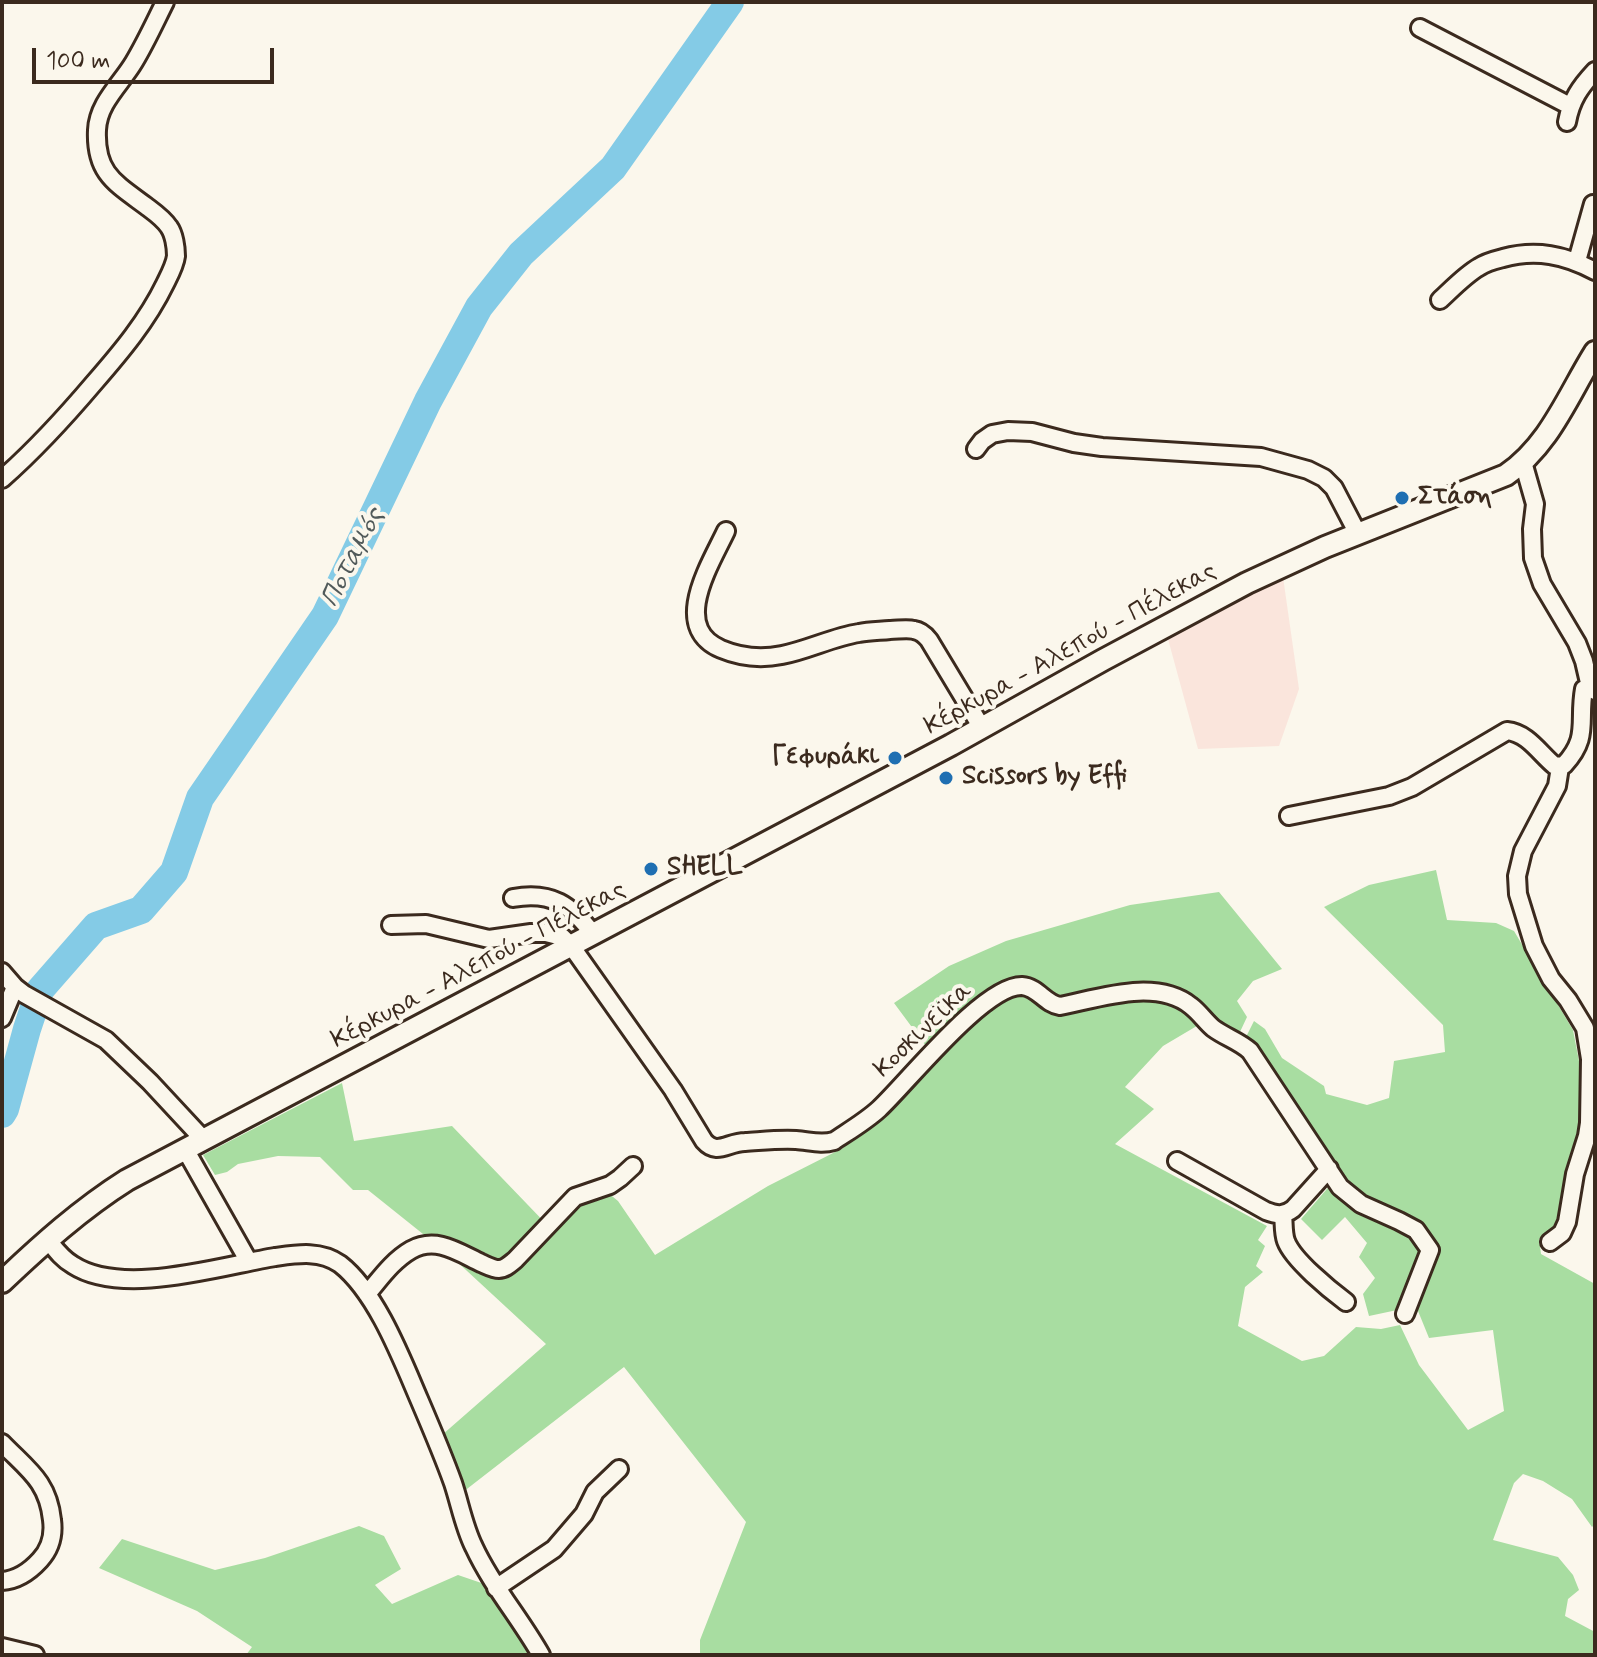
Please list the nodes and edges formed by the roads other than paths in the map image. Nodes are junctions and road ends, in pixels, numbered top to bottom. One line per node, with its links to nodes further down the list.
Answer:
1 (165, 2): 11 (street)
2 (1420, 28): 3 (street)
3 (1595, 71)
4 (1593, 204): 5 (street)
5 (1577, 261): 6 (street); 7 (street)
6 (1595, 271)
7 (1440, 300)
8 (1595, 352): 10 (main road, Κέρκυρα - Αλεπού - Πέλεκας)
9 (976, 449): 13 (street)
10 (1523, 462): 13 (main road, Κέρκυρα - Αλεπού - Πέλεκας); 14 (street)
11 (2, 479)
12 (726, 531): 15 (street)
13 (1358, 534): 15 (main road, Κέρκυρα - Αλεπού - Πέλεκας)
14 (1592, 689): 16 (street)
15 (982, 728): 20 (main road, Κέρκυρα - Αλεπού - Πέλεκας)
16 (1560, 767): 17 (street); 31 (street)
17 (1289, 816)
18 (513, 898): 20 (street)
19 (391, 925): 21 (street)
20 (594, 935): 21 (main road, Κέρκυρα - Αλεπού - Πέλεκας)
21 (572, 947): 25 (main road, Κέρκυρα - Αλεπού - Πέλεκας); 28 (street, Κοσκινεϊκα)
22 (2, 972): 23 (street)
23 (19, 990): 24 (street); 25 (street)
24 (2, 1018)
25 (194, 1144): 30 (main road, Κέρκυρα - Αλεπού - Πέλεκας); 32 (street)
26 (1177, 1161): 29 (street)
27 (633, 1166): 34 (street)
28 (1329, 1169): 29 (street); 36 (street, Κοσκινεϊκα)
29 (1283, 1214): 35 (street)
30 (47, 1239): 32 (street); 33 (main road, Κέρκυρα - Αλεπού - Πέλεκας)
31 (1550, 1242)
32 (249, 1262): 34 (street)
33 (2, 1282)
34 (367, 1294): 40 (street)
35 (1346, 1302)
36 (1405, 1314)
37 (2, 1443): 39 (street)
38 (619, 1469): 40 (street)
39 (2, 1581)
40 (496, 1588): 43 (street)
41 (2, 1647): 42 (street)
42 (35, 1655)
43 (541, 1655)

